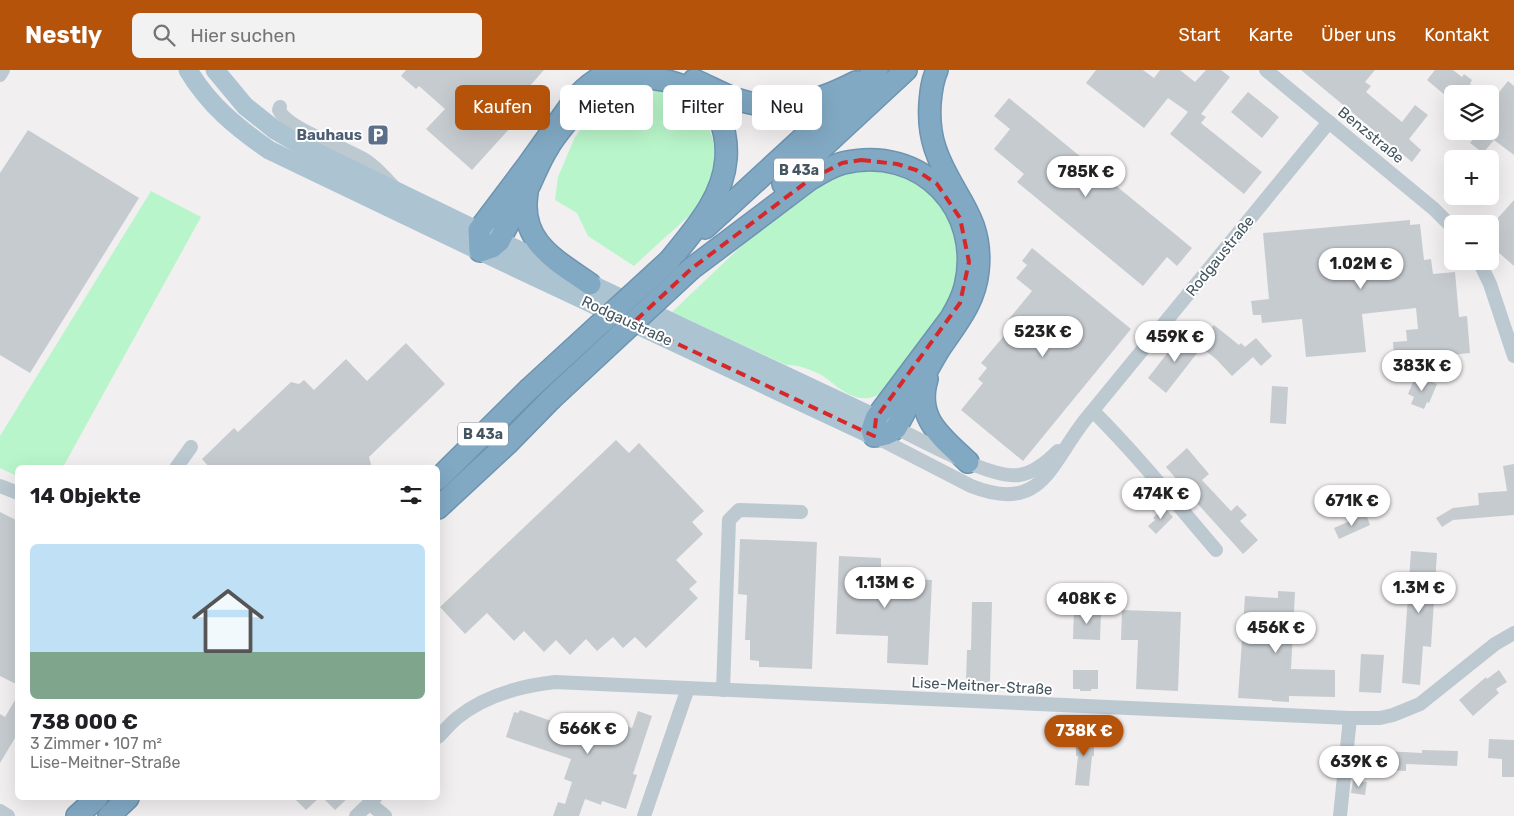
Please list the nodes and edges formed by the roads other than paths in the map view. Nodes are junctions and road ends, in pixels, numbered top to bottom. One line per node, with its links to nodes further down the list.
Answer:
1 (3, 70): 10 (street)
2 (188, 70): 18 (main road, Rodgaustraße)
3 (215, 70): 14 (main road, Rodgaustraße)
4 (616, 70): 16 (highway)
5 (669, 70): 9 (highway)
6 (906, 70): 20 (highway, B 43a)
7 (937, 70): 24 (highway)
8 (1266, 70): 12 (street, Benzstraße)
9 (876, 71): 19 (highway, B 43a)
10 (0, 75)
11 (280, 107): 14 (street)
12 (1329, 122): 15 (street, Benzstraße); 25 (street, Rodgaustraße)
13 (528, 187): 17 (highway); 19 (highway); 22 (highway)
14 (398, 192): 16 (main road, Rodgaustraße)
15 (1444, 219)
16 (479, 230): 17 (main road, Rodgaustraße); 18 (highway)
17 (499, 241): 18 (highway); 22 (main road, Rodgaustraße)
18 (480, 251): 26 (main road, Rodgaustraße)
19 (670, 260): 32 (highway, B 43a, bridge)
20 (691, 269): 26 (highway); 35 (highway, B 43a, bridge)
21 (1483, 270): 23 (street)
22 (590, 284): 26 (main road, Rodgaustraße)
23 (1514, 356)
24 (931, 365): 27 (highway); 30 (highway)
25 (1093, 411): 28 (street, Rodgaustraße); 37 (street)
26 (875, 427): 27 (highway); 28 (street, Rodgaustraße)
27 (896, 428): 30 (street, Rodgaustraße)
28 (1072, 436): 30 (street, Rodgaustraße)
29 (191, 447): 31 (street)
30 (968, 462)
31 (178, 465)
32 (440, 477)
33 (0, 486): 34 (street)
34 (15, 492)
35 (440, 506)
36 (801, 512): 40 (street)
37 (1216, 550)
38 (1514, 633): 41 (street, Lise-Meitner-Straße)
39 (688, 688): 40 (street, Lise-Meitner-Straße); 42 (street, Lise-Meitner-Straße); 52 (street)
40 (723, 690): 41 (street, Lise-Meitner-Straße)
41 (1350, 718): 53 (street)
42 (440, 735)
43 (95, 800): 48 (highway)
44 (126, 800): 49 (highway)
45 (372, 800): 50 (street); 51 (street)
46 (0, 811): 47 (street)
47 (8, 816)
48 (77, 816)
49 (109, 816)
50 (356, 816)
51 (385, 816)
52 (644, 816)
53 (1340, 816)

